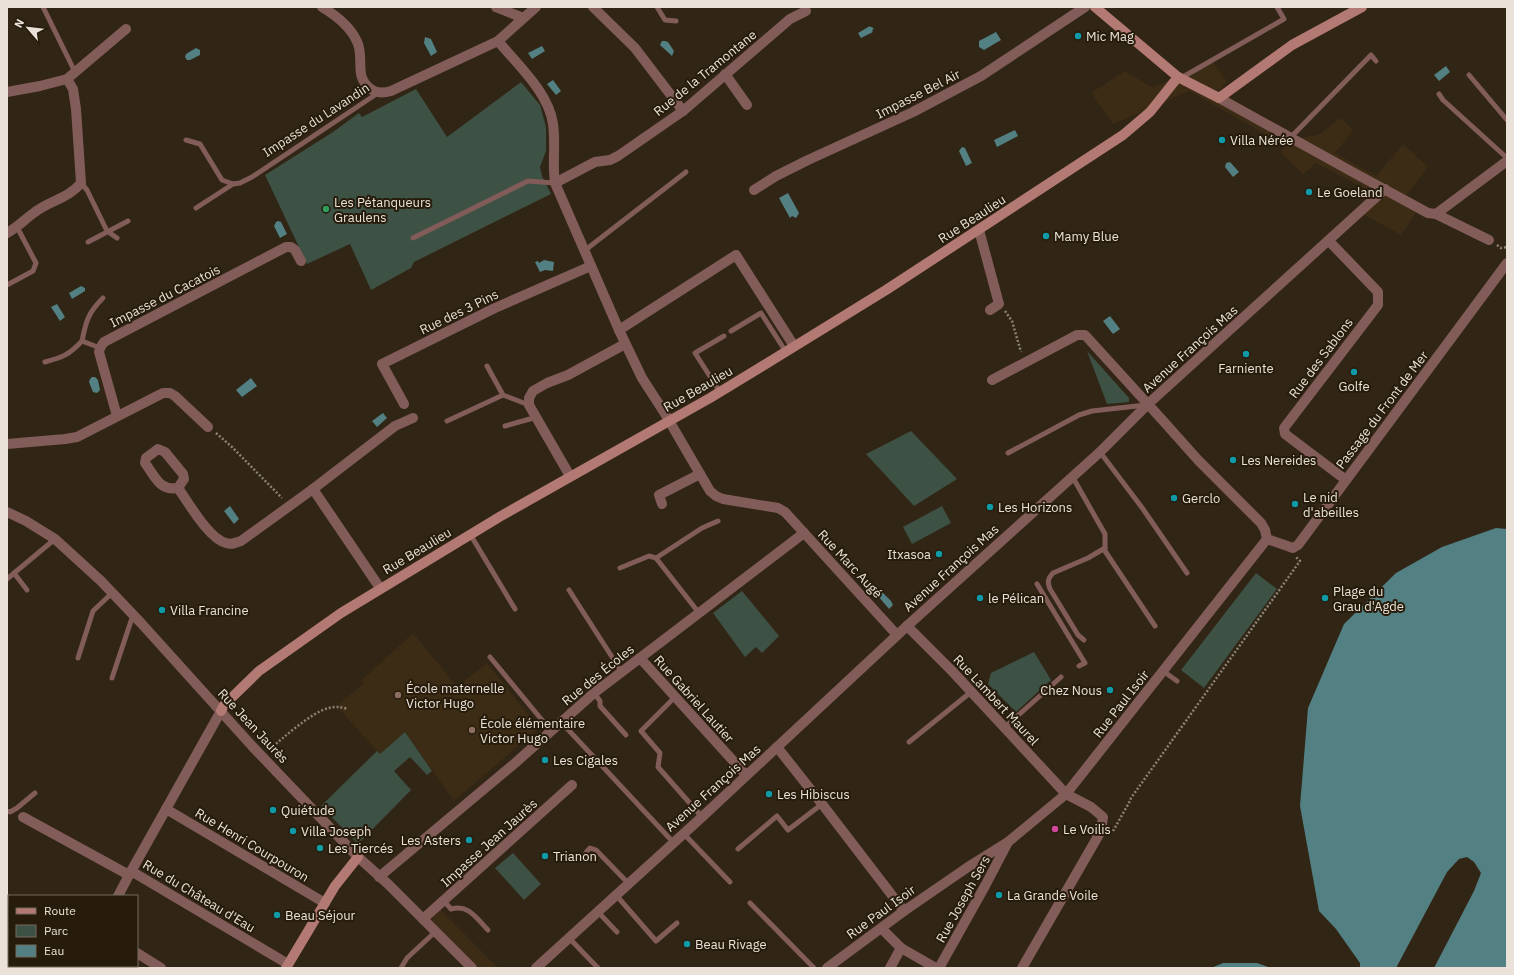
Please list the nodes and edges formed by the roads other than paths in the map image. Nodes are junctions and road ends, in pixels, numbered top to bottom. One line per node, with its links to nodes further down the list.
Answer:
1 (44, 7): 18 (lane)
2 (322, 7): 22 (street)
3 (496, 7): 12 (street)
4 (536, 7): 12 (street, Impasse du Lavandin)
5 (594, 7): 26 (street)
6 (657, 7): 13 (lane)
7 (1085, 7): 36 (street, Impasse Bel Air)
8 (1095, 7): 20 (street)
9 (1277, 7): 20 (lane)
10 (1362, 7): 24 (street)
11 (806, 11): 17 (street, Rue de la Tramontane)
12 (524, 18): 15 (street, Impasse du Lavandin)
13 (676, 21)
14 (126, 29): 18 (street)
15 (498, 41): 22 (street, Impasse du Lavandin); 33 (street)
16 (1376, 61): 28 (lane)
17 (725, 74): 25 (street); 26 (street, Rue de la Tramontane)
18 (71, 75): 21 (street); 32 (street)
19 (1469, 75): 27 (lane)
20 (1180, 77): 24 (street); 41 (street, Rue Beaulieu)
21 (7, 92)
22 (378, 93): 34 (lane, Impasse du Lavandin)
23 (1439, 94): 30 (lane)
24 (1219, 98): 28 (street)
25 (747, 105)
26 (683, 111): 33 (street, Rue de la Tramontane)
27 (1507, 120)
28 (1290, 138): 35 (street)
29 (186, 140): 34 (lane)
30 (1507, 159): 38 (street)
31 (686, 172): 49 (lane)
32 (81, 183): 40 (street); 42 (lane)
33 (555, 183): 45 (lane); 49 (street)
34 (233, 184): 37 (lane, Impasse du Lavandin)
35 (1385, 189): 38 (street); 47 (street, Avenue François Mas)
36 (754, 190)
37 (196, 208)
38 (1436, 214): 46 (street)
39 (128, 221): 42 (lane)
40 (17, 227): 43 (street); 53 (lane)
41 (979, 230): 55 (street); 62 (street, Rue Beaulieu)
42 (107, 231): 44 (lane); 48 (lane)
43 (7, 233)
44 (117, 238)
45 (413, 238)
46 (1489, 240)
47 (1329, 241): 69 (street, Avenue François Mas); 84 (street, Rue des Sablons)
48 (88, 242)
49 (584, 250): 52 (street)
50 (300, 262): 61 (street, Impasse du Cacatois)
51 (1507, 263): 84 (street, Passage du Front de Mer)
52 (591, 266): 56 (street); 68 (street, Rue des 3 Pins)
53 (7, 285)
54 (103, 298): 59 (lane)
55 (990, 310)
56 (619, 330): 60 (street); 62 (street)
57 (731, 331): 62 (lane)
58 (724, 336): 66 (lane)
59 (82, 341): 61 (lane); 63 (lane)
60 (625, 344): 70 (street); 75 (street)
61 (100, 348): 71 (street)
62 (790, 349): 66 (street, Rue Beaulieu)
63 (45, 362)
64 (488, 366): 67 (lane)
65 (992, 380): 69 (street)
66 (720, 392): 75 (street, Rue Beaulieu)
67 (503, 395): 70 (lane); 74 (lane)
68 (404, 404)
69 (1148, 404): 79 (street, Avenue François Mas); 80 (lane); 93 (street)
70 (529, 405): 72 (street)
71 (117, 416): 76 (street); 78 (street)
72 (537, 417): 77 (lane); 82 (street)
73 (413, 418): 86 (street)
74 (447, 421)
75 (669, 421): 81 (street); 82 (street, Rue Beaulieu)
76 (208, 426)
77 (505, 426)
78 (7, 444)
79 (1100, 452): 83 (street, Avenue François Mas); 97 (lane)
80 (1008, 453)
81 (700, 474): 87 (street); 90 (street, Rue Marc Augé)
82 (570, 476): 91 (street, Rue Beaulieu)
83 (1072, 476): 94 (lane); 108 (street, Avenue François Mas)
84 (1346, 480): 93 (street, Passage du Front de Mer)
85 (178, 488): 86 (street)
86 (313, 489): 101 (street)
87 (662, 504)
88 (7, 512): 92 (street, Rue Jean Jaurès)
89 (718, 521): 95 (lane)
90 (804, 533): 106 (street, Rue des Écoles); 110 (street, Rue Marc Augé)
91 (470, 534): 101 (street, Rue Beaulieu); 105 (lane)
92 (55, 539): 98 (lane); 104 (street, Rue Jean Jaurès)
93 (1267, 539): 117 (street, Rue Paul Isoir)
94 (1105, 548): 109 (lane); 111 (lane)
95 (656, 558): 96 (lane); 106 (lane)
96 (620, 568)
97 (1187, 572)
98 (14, 574): 99 (lane); 102 (lane)
99 (7, 579)
100 (1037, 584): 115 (lane)
101 (380, 588): 124 (street, Rue Beaulieu)
102 (27, 590)
103 (569, 590): 116 (lane)
104 (112, 592): 107 (street, Rue Jean Jaurès); 113 (lane)
105 (515, 609)
106 (699, 613): 114 (street, Rue des Écoles)
107 (133, 615): 119 (lane); 124 (street, Rue Jean Jaurès)
108 (907, 626): 110 (street, Avenue François Mas); 121 (street, Rue Lambert Maurel)
109 (1155, 626)
110 (897, 635): 130 (street, Avenue François Mas)
111 (1084, 640)
112 (490, 657): 127 (lane)
113 (78, 658)
114 (640, 658): 116 (street, Rue des Écoles); 123 (street, Rue Gabriel Lautier)
115 (1079, 666)
116 (621, 671): 122 (street, Rue des Écoles)
117 (1163, 671): 120 (lane); 134 (street, Rue Paul Isoir)
118 (1061, 677): 126 (lane)
119 (112, 678)
120 (1177, 681)
121 (971, 692): 126 (street, Rue Lambert Maurel); 129 (lane)
122 (594, 693): 125 (street, Rue des Écoles); 128 (lane)
123 (675, 697): 131 (street, Rue Gabriel Lautier); 138 (lane)
124 (221, 711): 136 (street, Rue du Château d'Eau); 145 (street, Rue Jean Jaurès)
125 (561, 722): 127 (street, Rue des Écoles); 141 (lane)
126 (1004, 728): 134 (street, Rue Lambert Maurel)
127 (551, 730): 147 (street, Rue des Écoles)
128 (626, 735)
129 (909, 742)
130 (777, 747): 131 (street, Avenue François Mas); 135 (street)
131 (746, 775): 138 (street, Avenue François Mas)
132 (572, 785): 152 (street, Impasse Jean Jaurès)
133 (35, 792): 137 (lane)
134 (1066, 794): 142 (street, Rue Paul Isoir); 177 (street, Rue Lambert Maurel)
135 (822, 804): 143 (lane); 155 (street)
136 (166, 809): 146 (street, Rue du Château d'Eau); 153 (street, Rue Henri Courpouron)
137 (7, 811)
138 (702, 817): 140 (street, Avenue François Mas)
139 (23, 818): 146 (street)
140 (683, 833): 141 (street, Avenue François Mas); 148 (lane)
141 (673, 842): 149 (street, Avenue François Mas)
142 (1008, 842): 155 (street, Rue Paul Isoir); 176 (street, Rue Joseph Sers)
143 (738, 849)
144 (584, 856): 149 (lane)
145 (358, 857): 147 (street, Rue Jean Jaurès); 153 (street)
146 (130, 873): 150 (street); 166 (street, Rue du Château d'Eau)
147 (379, 877): 157 (street, Rue Jean Jaurès)
148 (730, 882)
149 (629, 884): 151 (street, Avenue François Mas)
150 (119, 895)
151 (616, 895): 156 (street, Avenue François Mas); 158 (lane)
152 (444, 901): 157 (street, Impasse Jean Jaurès); 160 (lane)
153 (324, 903): 166 (street)
154 (750, 903): 172 (lane)
155 (904, 911): 159 (street, Rue Paul Isoir)
156 (598, 912): 162 (lane); 163 (street, Avenue François Mas)
157 (424, 919): 161 (street, Rue Jean Jaurès)
158 (677, 923)
159 (882, 929): 164 (street); 173 (street, Rue Paul Isoir)
160 (488, 930)
161 (435, 932): 168 (lane); 169 (street, Rue Jean Jaurès)
162 (617, 932)
163 (570, 938): 170 (street, Avenue François Mas); 171 (lane)
164 (901, 948): 174 (street); 175 (street)
165 (138, 954): 167 (street)
166 (287, 966)
167 (161, 968)
168 (401, 968)
169 (472, 968)
170 (536, 968)
171 (598, 968)
172 (814, 968)
173 (827, 968)
174 (890, 968)
175 (936, 968)
176 (939, 968)
177 (1022, 968)

